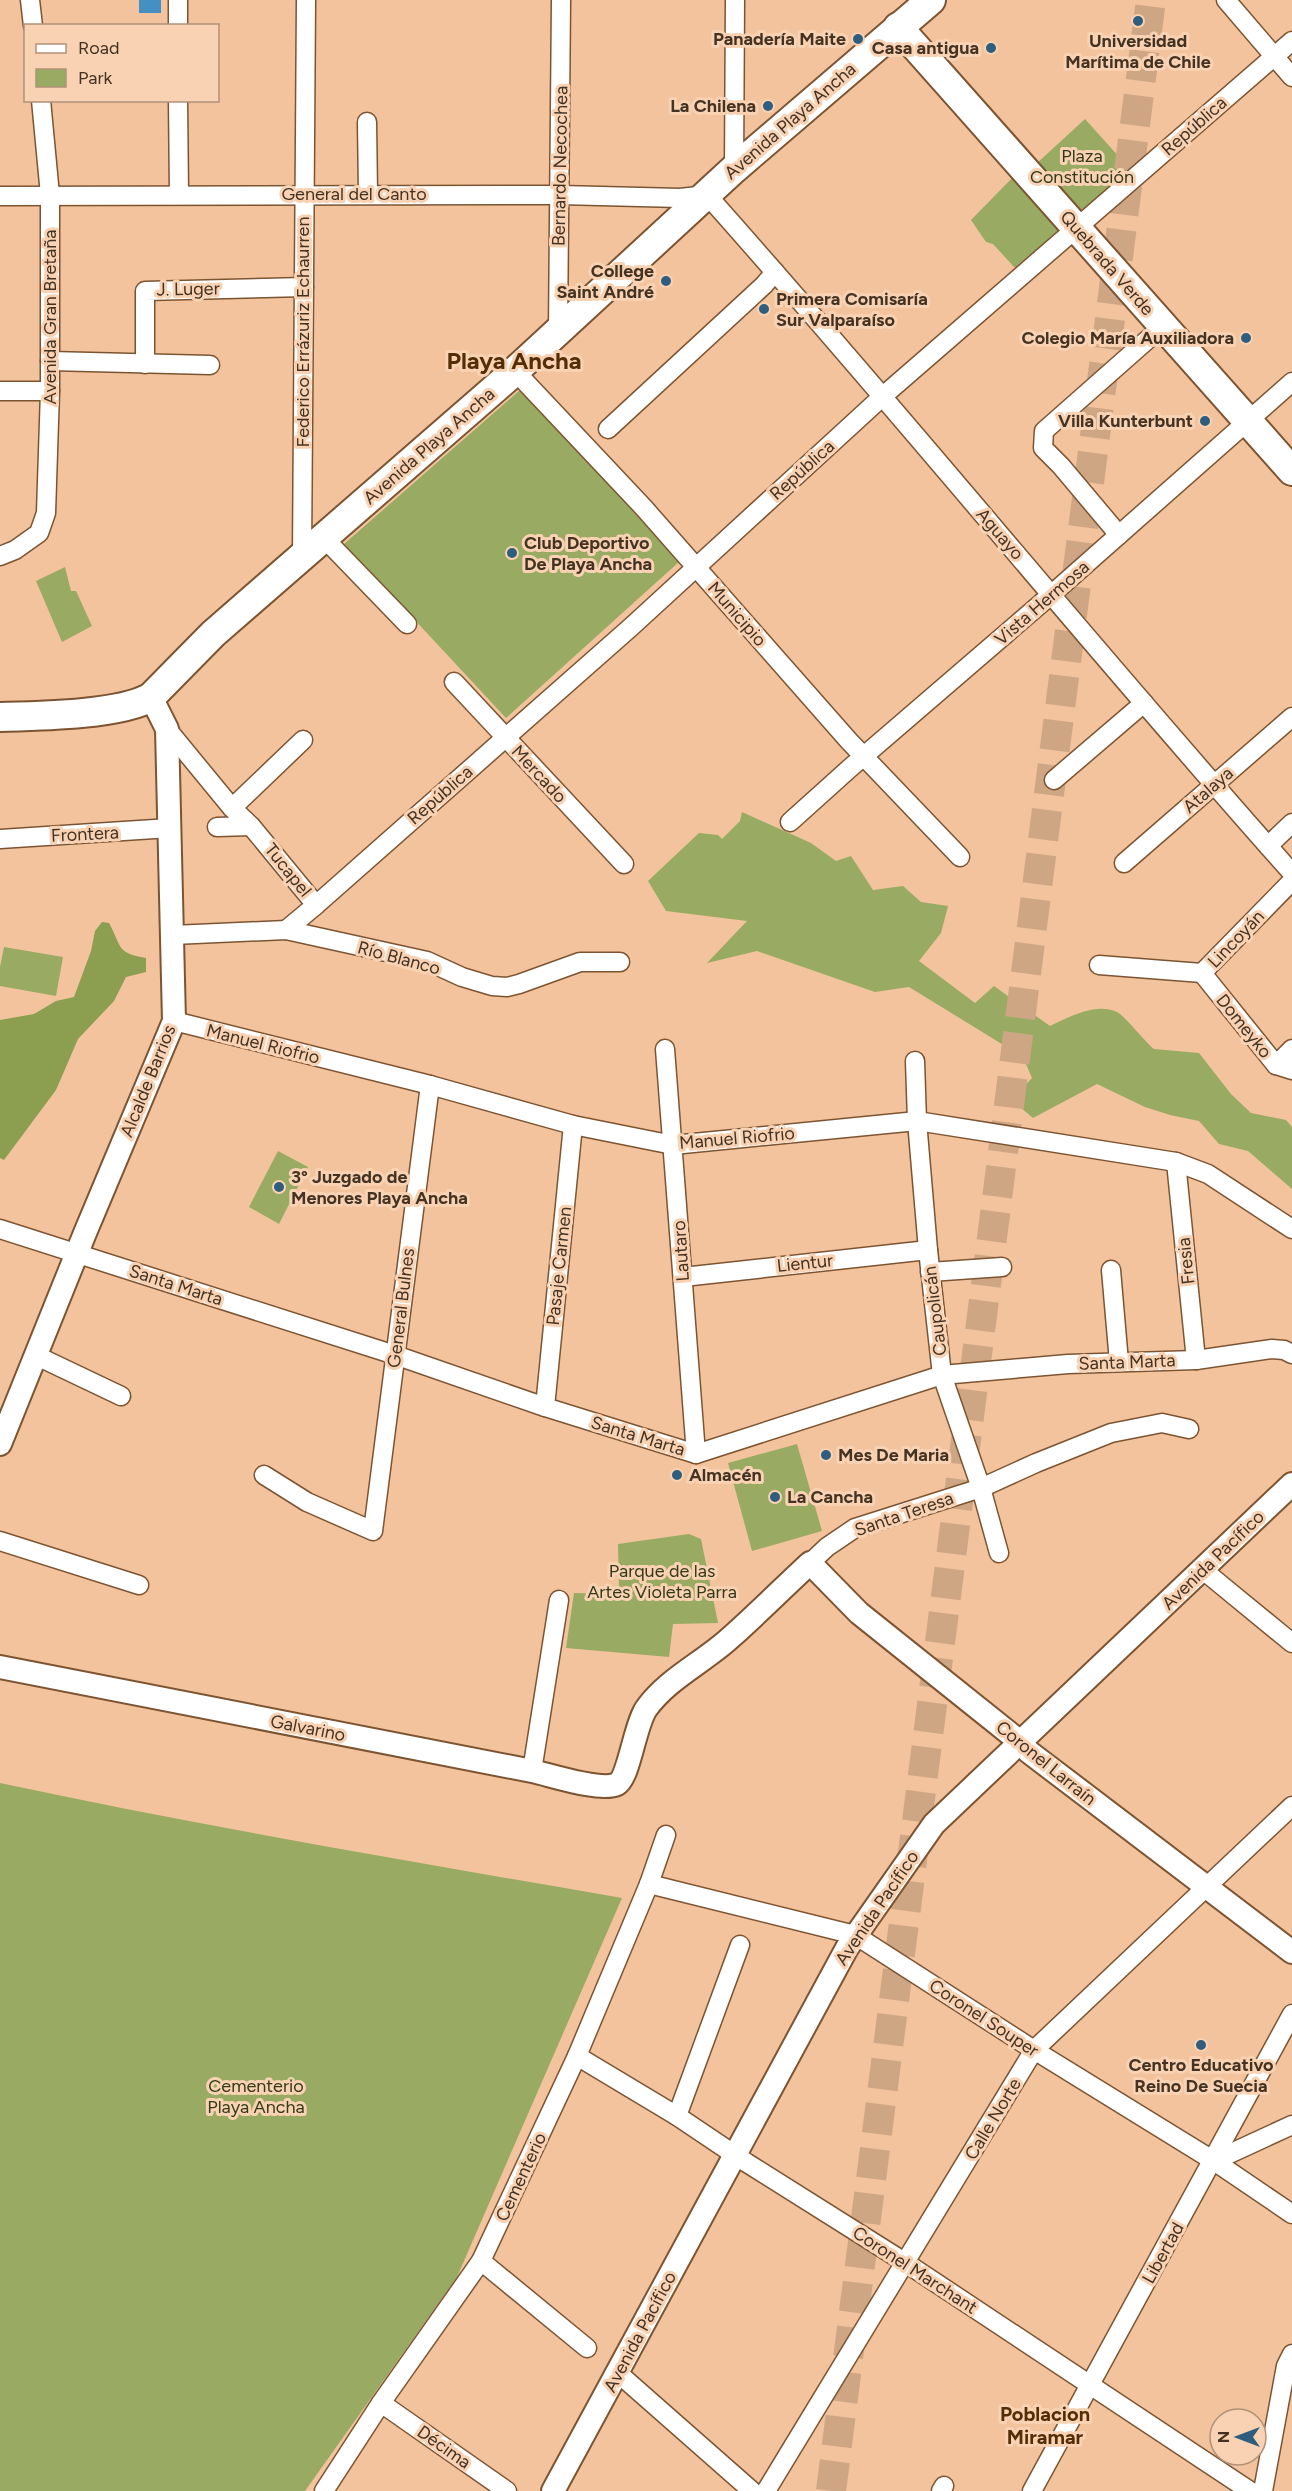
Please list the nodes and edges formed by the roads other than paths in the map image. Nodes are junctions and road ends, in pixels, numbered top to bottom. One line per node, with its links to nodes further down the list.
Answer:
1 (30, 0): 9 (street)
2 (178, 0): 10 (street)
3 (306, 0): 18 (street, Federico Errázuriz Echaurren)
4 (561, 0): 22 (street, Bernardo Necochea)
5 (735, 0): 17 (street)
6 (931, 0): 8 (main road, Avenida Playa Ancha)
7 (1226, 0): 12 (street)
8 (901, 14): 17 (main road, Avenida Playa Ancha); 25 (main road, Quebrada Verde)
9 (33, 24)
10 (178, 24)
11 (1292, 41): 12 (street, República)
12 (1275, 56): 13 (street); 25 (street, República)
13 (1292, 77)
14 (41, 102): 20 (street, Avenida Gran Bretaña)
15 (178, 102): 21 (street)
16 (367, 122): 19 (street)
17 (734, 169): 23 (main road, Avenida Playa Ancha)
18 (304, 194): 19 (street, General del Canto); 21 (street, General del Canto); 27 (street, Federico Errázuriz Echaurren)
19 (368, 194): 22 (street, General del Canto)
20 (50, 195): 21 (street, General del Canto); 24 (street, General del Canto); 30 (street, Avenida Gran Bretaña)
21 (179, 195)
22 (560, 195): 23 (street, General del Canto); 29 (street, Bernardo Necochea)
23 (707, 195): 26 (street, Aguayo); 29 (main road, Avenida Playa Ancha)
24 (0, 196)
25 (1076, 227): 28 (main road, Quebrada Verde); 37 (street, República)
26 (775, 272): 37 (street, Aguayo); 39 (street)
27 (304, 287): 31 (street, J. Luger); 42 (street, Federico Errázuriz Echaurren)
28 (1163, 326): 38 (main road, Quebrada Verde); 41 (street)
29 (558, 331): 33 (main road, Avenida Playa Ancha)
30 (50, 361): 31 (street); 36 (street, Avenida Gran Bretaña)
31 (145, 364): 32 (street)
32 (210, 365)
33 (515, 371): 42 (main road, Avenida Playa Ancha); 44 (street, Municipio)
34 (1292, 381): 38 (street, Vista Hermosa)
35 (0, 391): 36 (street)
36 (50, 391): 43 (street, Avenida Gran Bretaña)
37 (883, 396): 44 (street, República); 45 (street, Aguayo)
38 (1247, 422): 40 (main road, Quebrada Verde); 41 (street, Vista Hermosa)
39 (608, 429)
40 (1292, 471)
41 (1119, 535): 45 (street, Vista Hermosa)
42 (313, 547): 46 (street); 48 (main road, Avenida Playa Ancha)
43 (0, 556)
44 (696, 566): 53 (street, República); 55 (street, Municipio)
45 (1052, 594): 49 (street, Aguayo); 55 (street, Vista Hermosa)
46 (407, 624)
47 (454, 682): 53 (street, Mercado)
48 (151, 697): 50 (main road, Avenida Playa Ancha); 52 (street, Alcalde Barrios)
49 (1144, 703): 56 (street); 57 (street, Aguayo)
50 (0, 717)
51 (1292, 717): 57 (street, Atalaya)
52 (167, 729): 58 (street, Tucapel); 63 (street, Alcalde Barrios)
53 (505, 738): 68 (street, Mercado); 71 (street, República)
54 (303, 740): 58 (street)
55 (865, 757): 59 (street, Vista Hermosa); 66 (street, Municipio)
56 (1054, 780)
57 (1215, 784): 65 (street, Aguayo); 67 (street, Atalaya)
58 (232, 808): 61 (street, Tucapel)
59 (790, 822)
60 (1292, 823): 65 (street)
61 (251, 826): 62 (street); 71 (street, Tucapel)
62 (217, 827)
63 (170, 828): 64 (street, Frontera); 73 (street, Alcalde Barrios)
64 (0, 839)
65 (1268, 846): 69 (street, Aguayo)
66 (960, 857)
67 (1124, 863)
68 (624, 864)
69 (1292, 873)
70 (1292, 881): 76 (street, Lincoyán)
71 (316, 905): 72 (street, Tucapel)
72 (286, 930): 73 (street, Río Blanco); 74 (street, Río Blanco)
73 (173, 935): 77 (street, Alcalde Barrios)
74 (620, 962)
75 (1099, 965): 76 (street, Lincoyán)
76 (1202, 973): 81 (street, Domeyko)
77 (174, 1021): 82 (street, Manuel Riofrio); 90 (street, Alcalde Barrios)
78 (664, 1049): 85 (street, Lautaro)
79 (1292, 1049): 81 (street)
80 (915, 1060): 83 (street, Caupolicán)
81 (1284, 1067)
82 (430, 1085): 84 (street, Manuel Riofrio); 96 (street, General Bulnes)
83 (917, 1121): 85 (street, Manuel Riofrio); 86 (street, Manuel Riofrio); 89 (street, Caupolicán)
84 (573, 1125): 85 (street, Manuel Riofrio); 102 (street, Pasaje Carmen)
85 (673, 1145): 94 (street, Lautaro)
86 (1176, 1162): 88 (street, Manuel Riofrio); 98 (street, Fresia)
87 (0, 1229): 90 (street, Santa Marta)
88 (1292, 1229)
89 (928, 1250): 93 (street, Caupolicán); 94 (street, Lientur)
90 (77, 1253): 96 (street, Santa Marta); 97 (street, Alcalde Barrios)
91 (1002, 1267): 93 (street)
92 (1111, 1270): 99 (street)
93 (930, 1272): 100 (street, Caupolicán)
94 (683, 1277): 105 (street, Lautaro)
95 (1292, 1354): 98 (street, Santa Marta)
96 (395, 1355): 102 (street, Santa Marta); 106 (street, General Bulnes)
97 (37, 1356): 101 (street); 104 (street, Alcalde Barrios)
98 (1196, 1360): 99 (street, Santa Marta)
99 (1119, 1362): 100 (street, Santa Marta)
100 (942, 1375): 105 (street, Santa Marta); 108 (street, Caupolicán)
101 (121, 1396)
102 (545, 1407): 105 (street, Santa Marta)
103 (1189, 1429): 108 (street, Santa Teresa)
104 (0, 1444)
105 (696, 1454)
106 (264, 1475)
107 (1292, 1485): 112 (street, Avenida Pacífico)
108 (981, 1488): 110 (street, Caupolicán); 111 (street, Santa Teresa)
109 (0, 1542): 113 (street)
110 (999, 1553)
111 (810, 1563): 117 (street, Coronel Larraín); 119 (street, Santa Teresa)
112 (1203, 1570): 115 (street); 117 (street, Avenida Pacífico)
113 (139, 1585)
114 (560, 1600): 118 (street)
115 (1292, 1643)
116 (0, 1667): 118 (street, Galvarino)
117 (1019, 1741): 123 (street, Coronel Larraín); 124 (street, Avenida Pacífico)
118 (532, 1771): 119 (street, Galvarino)
119 (616, 1785)
120 (1292, 1806): 123 (street, Calle Norte)
121 (666, 1834): 122 (street, Cementerio)
122 (649, 1884): 124 (street, Coronel Souper); 129 (street, Cementerio)
123 (1205, 1886): 126 (street, Coronel Larraín); 128 (street, Calle Norte)
124 (855, 1935): 128 (street, Coronel Souper); 132 (street, Avenida Pacífico)
125 (741, 1946): 130 (street)
126 (1292, 1952)
127 (1292, 2014): 133 (street, Libertad)
128 (1034, 2050): 133 (street, Coronel Souper); 136 (street, Calle Norte)
129 (577, 2056): 130 (street, Coronel Marchant); 135 (street, Cementerio)
130 (677, 2116): 132 (street, Coronel Marchant)
131 (1292, 2125): 133 (street)
132 (735, 2155): 136 (street, Coronel Marchant); 139 (street, Avenida Pacífico)
133 (1214, 2161): 134 (street, Coronel Souper); 140 (street, Libertad)
134 (1292, 2214)
135 (481, 2261): 137 (street); 141 (street, Cementerio)
136 (906, 2263): 140 (street, Coronel Marchant); 146 (street, Calle Norte)
137 (587, 2348)
138 (1292, 2354): 149 (street)
139 (618, 2373): 144 (street, Avenida Pacífico); 145 (street)
140 (1091, 2386): 147 (street, Libertad); 148 (street, Coronel Marchant)
141 (381, 2403): 142 (street, Cementerio); 143 (street, Décima)
142 (324, 2491)
143 (507, 2491)
144 (554, 2491)
145 (752, 2491)
146 (766, 2491)
147 (1032, 2491)
148 (1250, 2491)
149 (1263, 2491)

